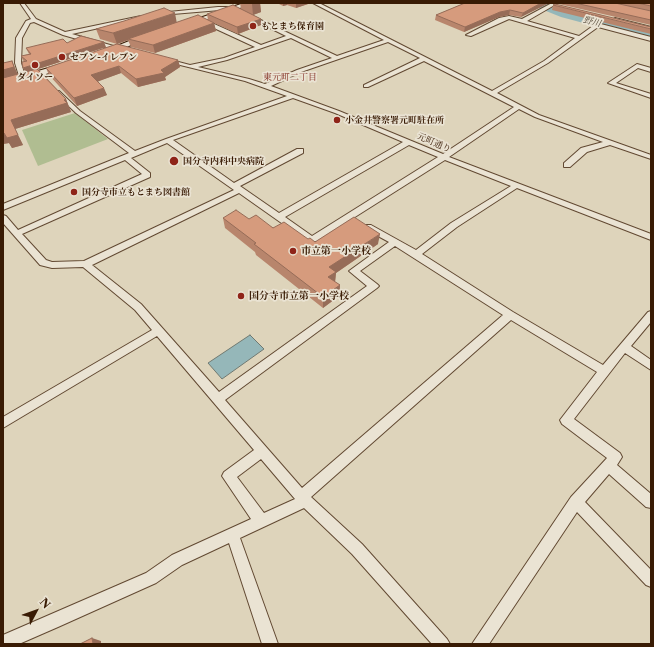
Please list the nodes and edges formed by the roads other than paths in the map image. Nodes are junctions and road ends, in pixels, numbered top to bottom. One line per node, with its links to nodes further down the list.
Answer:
1 (22, 3): 9 (street)
2 (251, 3): 5 (main road)
3 (315, 3): 20 (street)
4 (552, 6): 11 (street)
5 (233, 8): 6 (street); 10 (main road); 17 (street)
6 (156, 15)
7 (145, 17): 14 (street)
8 (606, 18): 13 (street)
9 (34, 20): 14 (street); 31 (street)
10 (199, 20): 12 (main road); 21 (street)
11 (524, 20): 16 (street); 18 (street)
12 (180, 26)
13 (651, 29)
14 (65, 34): 22 (street)
15 (153, 35): 22 (main road)
16 (468, 35)
17 (291, 36): 21 (street); 26 (street)
18 (580, 38): 19 (street); 36 (street)
19 (651, 39)
20 (390, 40): 26 (street); 27 (street)
21 (261, 47): 29 (street)
22 (116, 48): 23 (street); 24 (main road)
23 (129, 51)
24 (96, 55)
25 (156, 58): 29 (street, 元町通り)
26 (336, 58): 33 (street)
27 (423, 59): 34 (street); 36 (street)
28 (76, 62): 31 (main road)
29 (190, 66): 33 (street, 元町通り)
30 (651, 70): 38 (street)
31 (23, 79): 32 (main road)
32 (3, 84)
33 (266, 86): 37 (street, 元町通り)
34 (366, 86)
35 (53, 87): 44 (street)
36 (493, 94): 39 (street)
37 (293, 96): 40 (street); 41 (street, 元町通り)
38 (651, 96)
39 (518, 107): 42 (street); 45 (street)
40 (168, 140): 44 (street); 49 (street)
41 (408, 142): 45 (street, 元町通り); 52 (street)
42 (612, 142): 46 (street); 47 (street)
43 (300, 151): 49 (street)
44 (130, 155): 50 (street); 55 (street)
45 (444, 157): 48 (street, 元町通り); 51 (street)
46 (651, 157)
47 (567, 165)
48 (517, 185): 54 (street, 元町通り); 57 (street)
49 (237, 188): 52 (street); 58 (street)
50 (3, 207)
51 (352, 216): 52 (street); 56 (street)
52 (279, 217)
53 (3, 218): 55 (street)
54 (650, 233)
55 (16, 234): 58 (street)
56 (394, 243): 57 (street); 65 (street)
57 (416, 254): 59 (street)
58 (85, 264): 61 (street)
59 (510, 315): 64 (street); 69 (street)
60 (651, 315): 62 (street)
61 (158, 331): 65 (street); 66 (street)
62 (624, 347): 63 (street); 64 (street)
63 (651, 366)
64 (604, 371): 68 (street)
65 (218, 399): 67 (street)
66 (3, 423)
67 (262, 451): 69 (street); 72 (street)
68 (608, 466): 70 (street); 71 (street)
69 (304, 499): 72 (street); 77 (street)
70 (576, 502): 74 (street); 78 (street)
71 (651, 502)
72 (262, 521): 73 (street)
73 (233, 536): 75 (street); 76 (street)
74 (649, 574)
75 (3, 643)
76 (270, 644)
77 (442, 644)
78 (480, 644)

